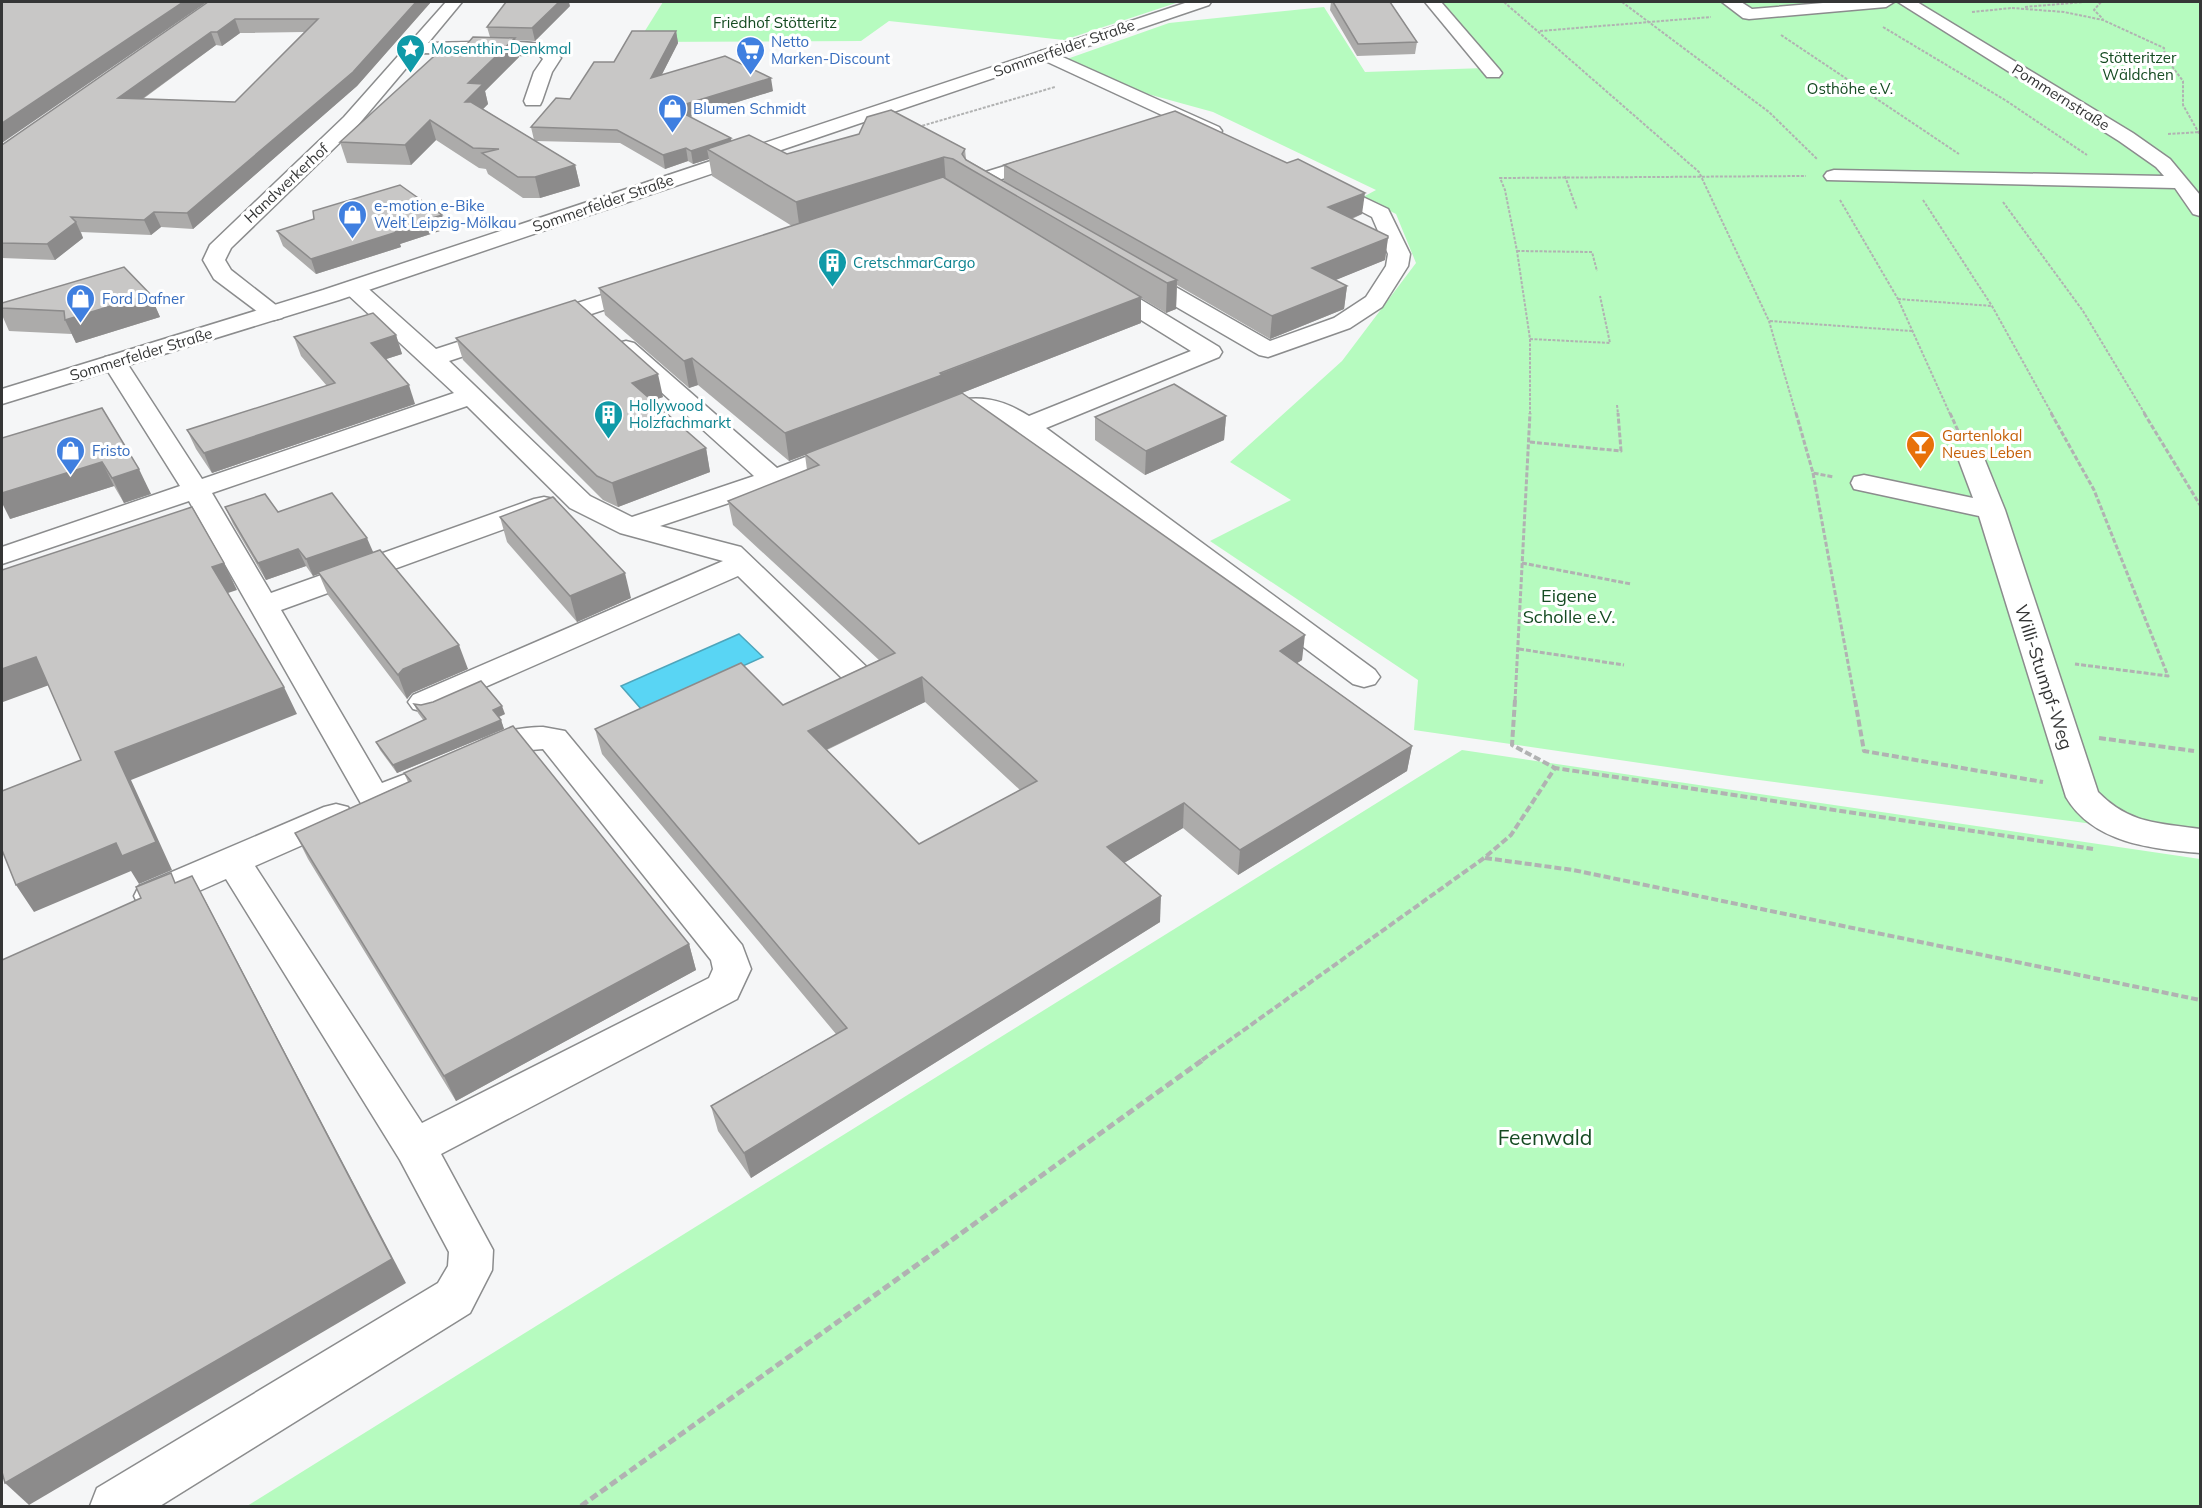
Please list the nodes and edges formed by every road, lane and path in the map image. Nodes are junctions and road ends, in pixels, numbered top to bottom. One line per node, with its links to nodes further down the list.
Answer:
1 (454, 2): 18 (street, Handwerkerhof)
2 (1203, 2): 19 (street, Sommerfelder Straße)
3 (1433, 2): 20 (street)
4 (1504, 2): 17 (path)
5 (1622, 2): 16 (path)
6 (1730, 2): 13 (street)
7 (1886, 2): 11 (street)
8 (1906, 2): 14 (street, Pommernstraße)
9 (2084, 2): 12 (path)
10 (2101, 2): 15 (path)
11 (1847, 5): 13 (street); 30 (path)
12 (2012, 8): 14 (path); 15 (path)
13 (1749, 14): 16 (path); 29 (path)
14 (1929, 15): 36 (street, Pommernstraße)
15 (2103, 20): 26 (path)
16 (1652, 22): 17 (path); 31 (path)
17 (1540, 31): 33 (path)
18 (415, 48): 22 (street); 51 (street, Handwerkerhof)
19 (1047, 55): 21 (street); 47 (street, Sommerfelder Straße)
20 (1493, 73)
21 (1093, 76): 23 (street); 25 (path)
22 (533, 101)
23 (1180, 116): 24 (street); 27 (street)
24 (1157, 124)
25 (911, 129)
26 (2200, 133)
27 (1230, 140)
28 (1066, 153): 37 (street)
29 (1960, 154)
30 (2090, 157)
31 (1830, 167): 33 (path); 35 (street)
32 (1300, 172): 43 (street)
33 (1700, 175): 34 (path); 52 (path)
34 (1565, 176): 40 (path); 42 (path)
35 (1986, 180): 36 (street); 71 (path)
36 (2181, 182): 41 (street, Pommernstraße)
37 (996, 193)
38 (1840, 199): 49 (path)
39 (1922, 199): 50 (path)
40 (1577, 210)
41 (2200, 210)
42 (1517, 251): 44 (path); 55 (path)
43 (1117, 263)
44 (1597, 271)
45 (1088, 278): 62 (street)
46 (662, 284): 53 (street)
47 (354, 288): 51 (street, Sommerfelder Straße); 56 (street)
48 (1600, 296): 55 (path)
49 (1898, 299): 50 (path); 54 (path)
50 (1992, 306): 80 (path)
51 (274, 313): 57 (street, Sommerfelder Straße)
52 (1769, 321): 54 (path); 66 (path)
53 (597, 322): 56 (street); 67 (street)
54 (1912, 331): 65 (path)
55 (1530, 339): 64 (path)
56 (432, 358): 58 (street)
57 (114, 362): 59 (street, Sommerfelder Straße); 69 (street)
58 (471, 396): 69 (street); 70 (street)
59 (2, 397)
60 (1617, 405): 64 (path)
61 (918, 423): 62 (street)
62 (1027, 426): 82 (street)
63 (874, 440): 67 (street)
64 (1530, 441): 75 (path)
65 (1971, 458): 72 (street, Willi-Stumpf-Weg)
66 (1813, 473): 68 (path); 88 (path)
67 (773, 479): 73 (street)
68 (1864, 483): 72 (street)
69 (196, 490): 74 (street); 78 (street)
70 (571, 494): 73 (street); 78 (street)
71 (2200, 505)
72 (1991, 510): 80 (street, Willi-Stumpf-Weg)
73 (630, 527): 76 (street)
74 (2, 556)
75 (1522, 563): 77 (path); 79 (path)
76 (740, 564): 83 (street); 84 (street)
77 (1631, 584)
78 (264, 606): 89 (street)
79 (1519, 649): 81 (path); 87 (path)
80 (2039, 659): 85 (street, Willi-Stumpf-Weg)
81 (1624, 665)
82 (1364, 677)
83 (863, 681)
84 (424, 702)
85 (2062, 733): 86 (path); 88 (street, Willi-Stumpf-Weg)
86 (2194, 751)
87 (1556, 768): 90 (path); 92 (path)
88 (2080, 789): 90 (street, Willi-Stumpf-Weg)
89 (375, 799): 93 (street); 96 (street)
90 (2108, 838): 91 (street)
91 (2200, 841)
92 (1484, 858): 95 (path); 98 (path)
93 (234, 861): 94 (street); 96 (street)
94 (119, 910)
95 (2200, 1000)
96 (415, 1147): 97 (street)
97 (114, 1506)
98 (581, 1506)

